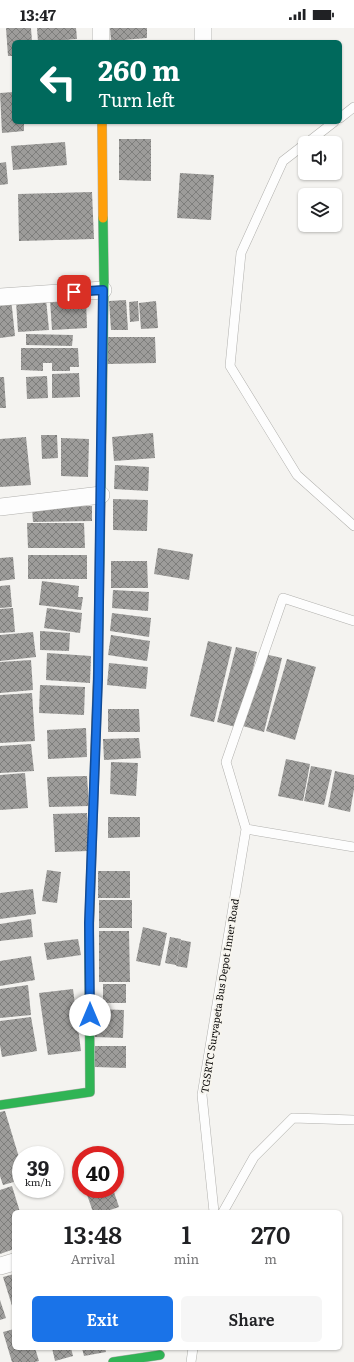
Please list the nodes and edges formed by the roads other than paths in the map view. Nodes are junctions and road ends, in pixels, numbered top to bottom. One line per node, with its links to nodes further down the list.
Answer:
1 (101, 28): 3 (street)
2 (203, 28): 4 (street)
3 (101, 40)
4 (203, 40)
5 (354, 107): 6 (lane)
6 (342, 116)
7 (102, 124): 11 (street)
8 (331, 124): 9 (lane)
9 (316, 136)
10 (298, 150): 15 (lane)
11 (103, 290): 12 (street); 13 (street)
12 (0, 297)
13 (101, 495): 14 (street); 19 (street)
14 (0, 507)
15 (354, 526)
16 (354, 621): 17 (lane, TGSRTC Suryapeta Bus Depot Inner Road)
17 (246, 829): 18 (lane); 21 (lane, TGSRTC Suryapeta Bus Depot Inner Road)
18 (354, 847)
19 (0, 1106)
20 (354, 1120): 22 (lane)
21 (214, 1210)
22 (224, 1210)
23 (12, 1263): 24 (street)
24 (0, 1266)
25 (193, 1350): 28 (lane)
26 (160, 1355): 27 (street)
27 (113, 1362)
28 (191, 1362)

